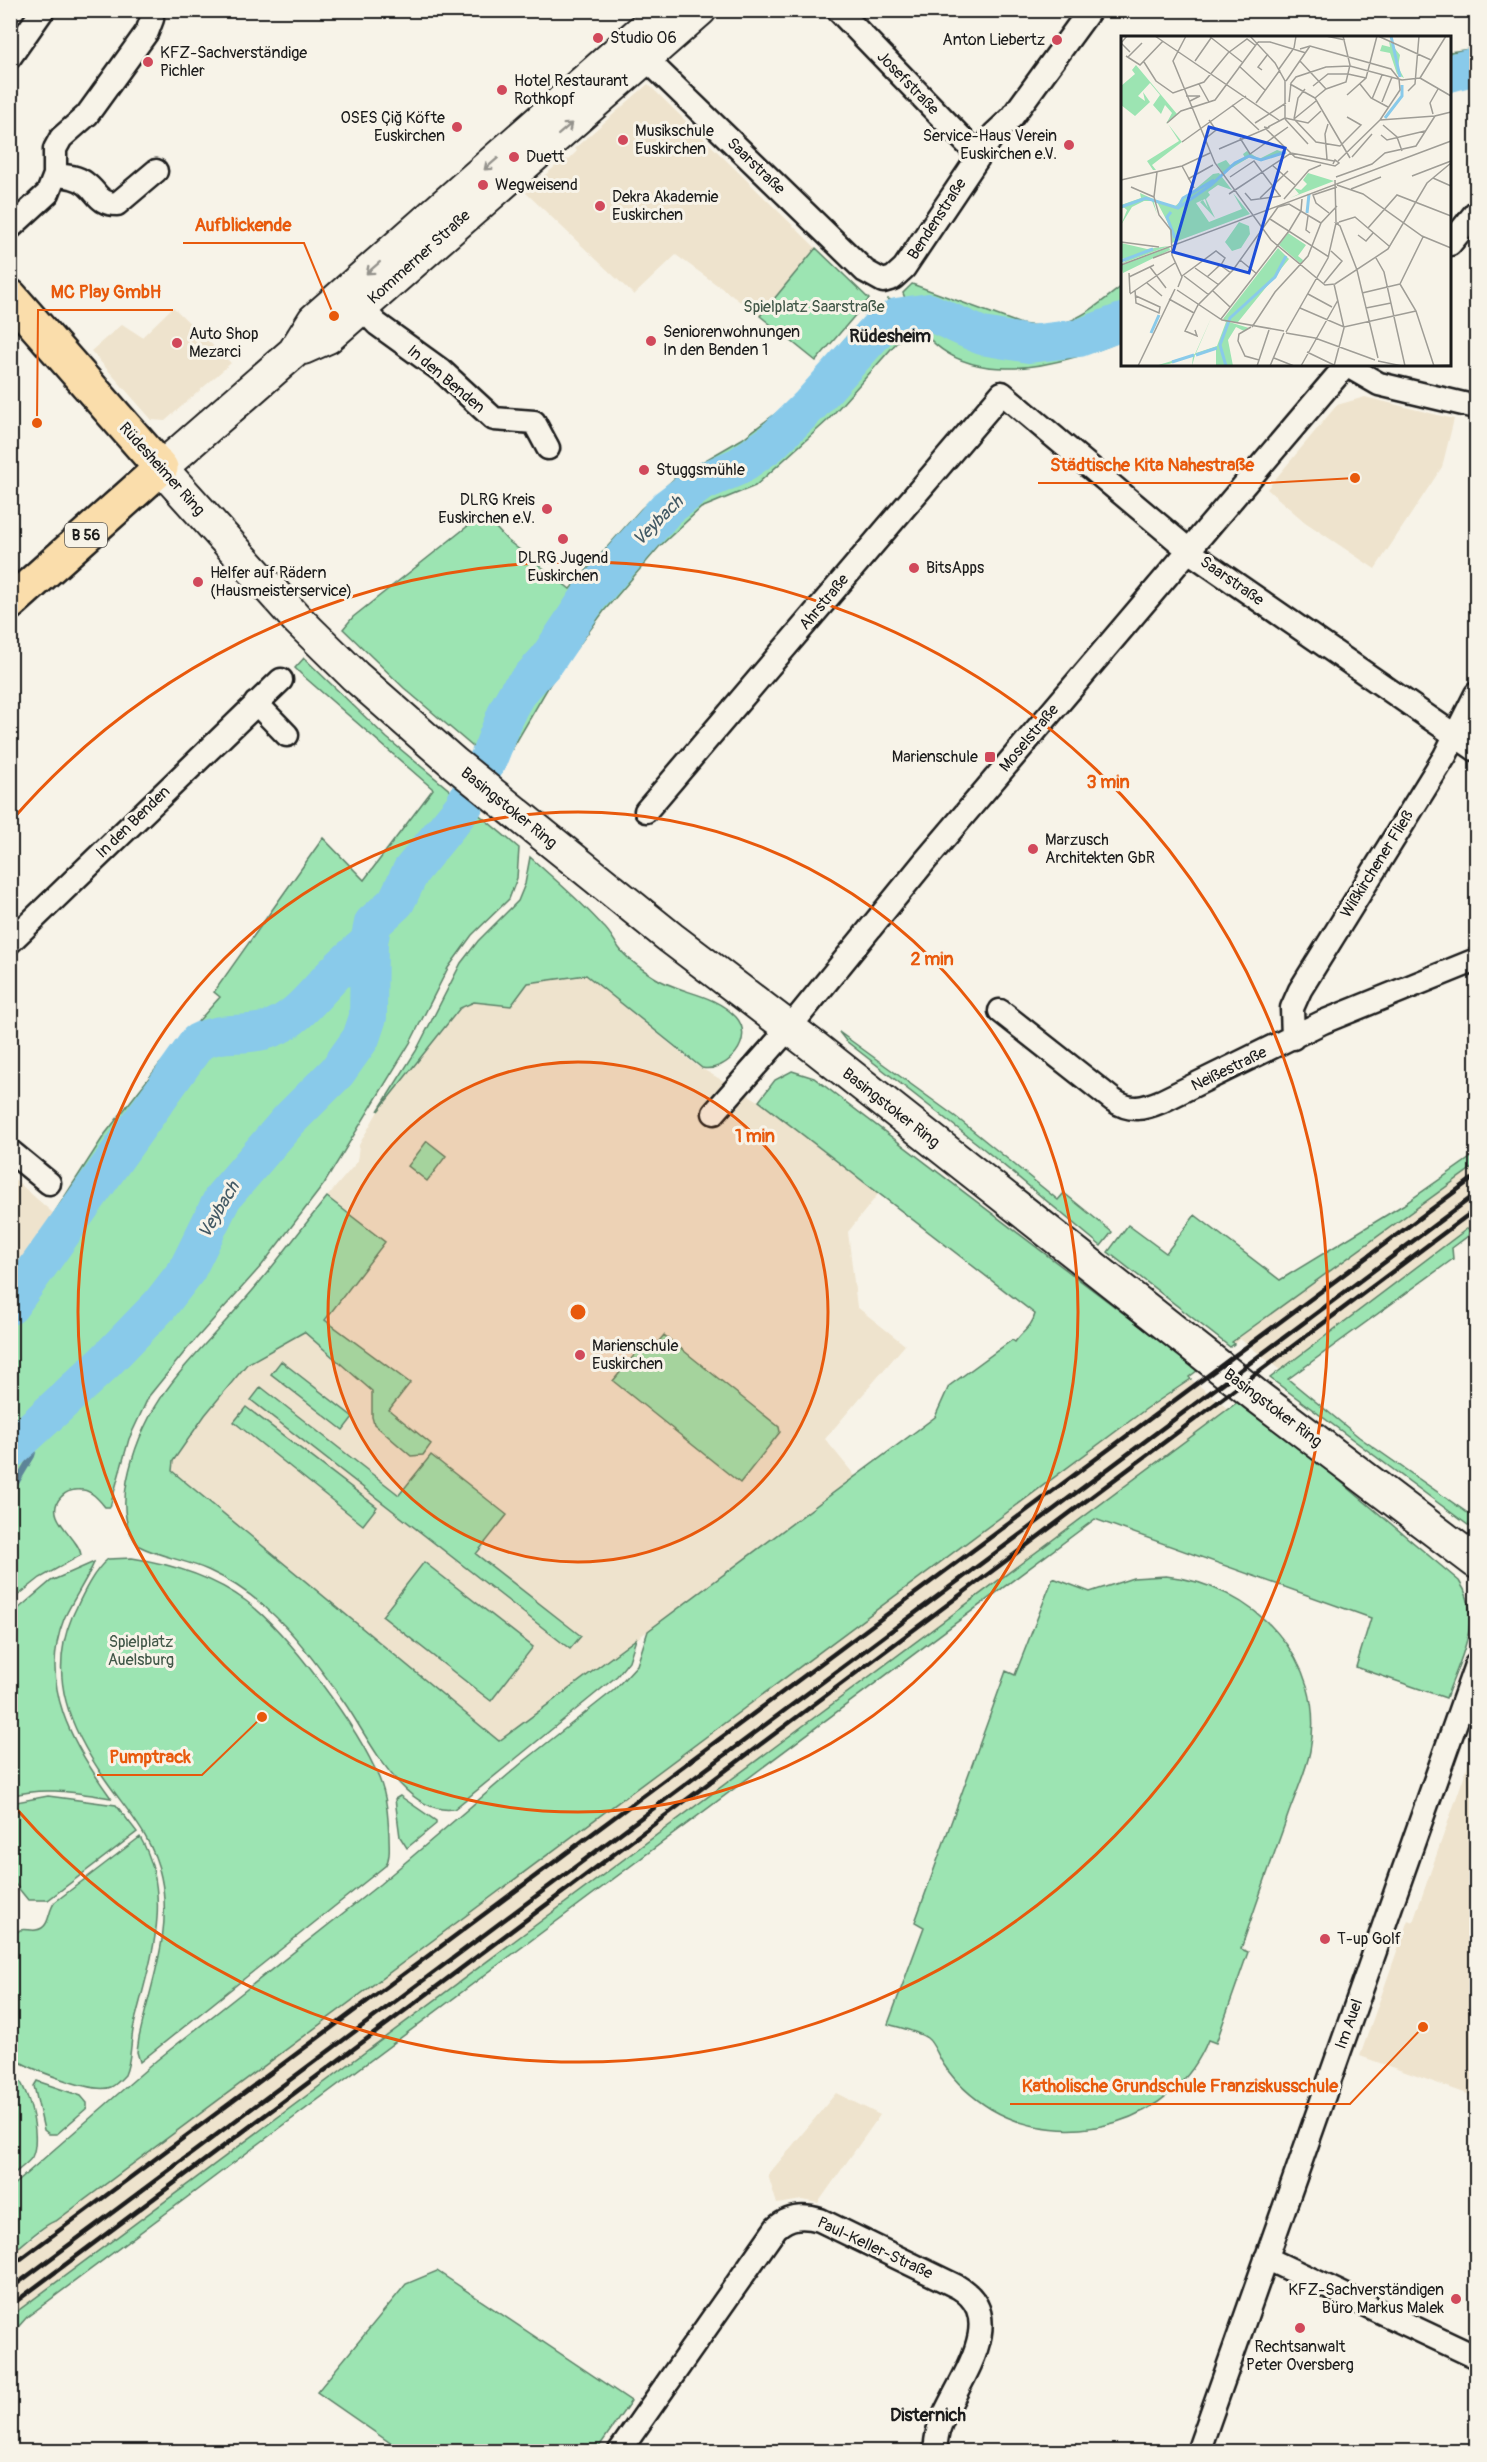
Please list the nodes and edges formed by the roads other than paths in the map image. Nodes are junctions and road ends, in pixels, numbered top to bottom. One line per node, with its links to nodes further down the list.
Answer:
1 (43, 10): 8 (street)
2 (665, 10): 7 (main road, Kommerner Straße)
3 (700, 10): 7 (main road, Kommerner Straße)
4 (838, 10): 9 (street, Josefstraße)
5 (1090, 10): 9 (street, Bendenstraße)
6 (148, 21): 11 (street)
7 (637, 50): 15 (street, Saarstraße); 17 (main road, Kommerner Straße)
8 (10, 57)
9 (978, 155): 15 (street, Bendenstraße)
10 (156, 171): 11 (street)
11 (55, 175): 13 (street)
12 (1476, 212): 14 (street)
13 (10, 228)
14 (1451, 242)
15 (888, 281)
16 (10, 296): 23 (main road, Rüdesheimer Ring)
17 (354, 300): 22 (street, In den Benden); 23 (main road, Kommerner Straße)
18 (1345, 366): 24 (street, Moselstraße)
19 (1348, 366): 21 (street)
20 (1002, 393): 24 (street, Saarstraße); 33 (street, Ahrstraße)
21 (1476, 407)
22 (548, 448)
23 (161, 468): 25 (main road, Kommerner Straße / B 56); 26 (main road, Rüdesheimer Ring)
24 (1188, 550): 31 (street, Saarstraße); 37 (street, Moselstraße)
25 (10, 603)
26 (317, 639): 37 (main road, Basingstoker Ring)
27 (281, 680): 29 (street, In den Benden)
28 (1476, 694): 31 (street, Wißkirchener Fließ)
29 (256, 703): 30 (street); 34 (street, In den Benden)
30 (287, 735)
31 (1455, 735): 32 (street, Saarstraße); 38 (street, Wißkirchener Fließ)
32 (1476, 750)
33 (646, 811)
34 (10, 942)
35 (1476, 960): 38 (street, Neißestraße)
36 (1000, 1011): 38 (street, Neißestraße)
37 (790, 1028): 39 (street, Moselstraße); 42 (main road, Basingstoker Ring)
38 (1293, 1038)
39 (714, 1113)
40 (10, 1151): 41 (street)
41 (49, 1183)
42 (1476, 1562)
43 (1476, 1665): 44 (street, Im Auel)
44 (1266, 2258): 45 (street); 48 (street, Im Auel)
45 (1476, 2357)
46 (619, 2451): 47 (street, Paul-Keller-Straße)
47 (935, 2451)
48 (1198, 2451)

